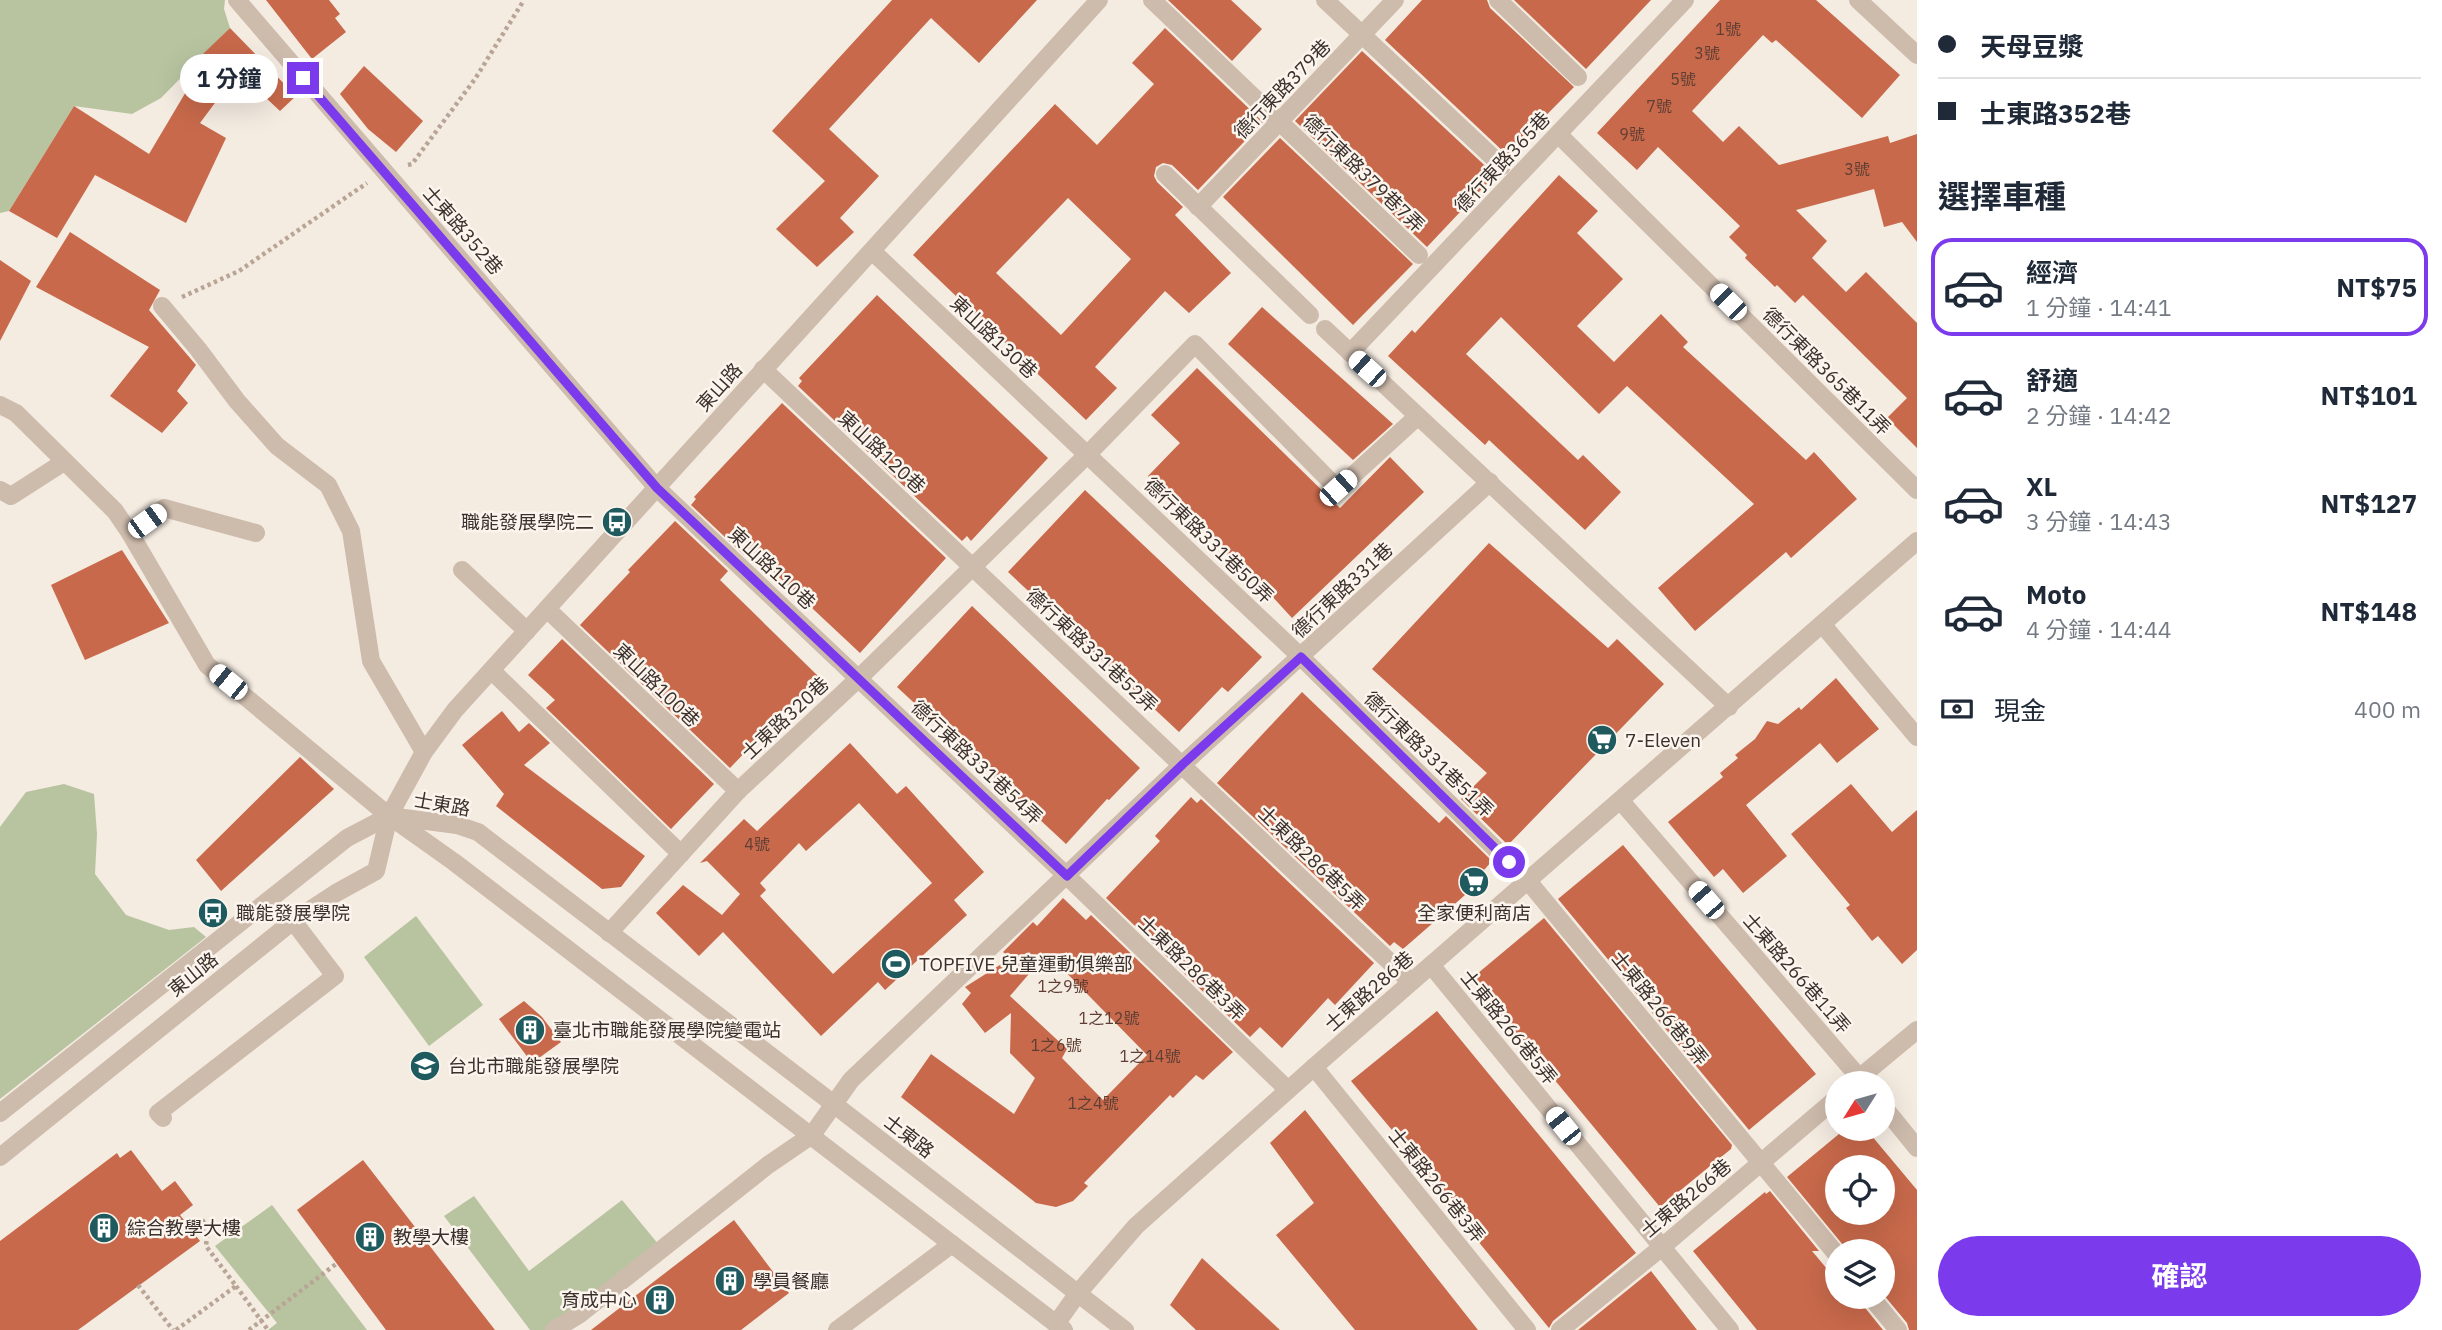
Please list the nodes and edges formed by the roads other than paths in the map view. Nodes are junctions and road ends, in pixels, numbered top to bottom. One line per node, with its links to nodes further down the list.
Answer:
1 (237, 0): 29 (street, 士東路352巷)
2 (1099, 0): 17 (street, 東山路)
3 (1152, 0): 12 (street, 德行東路379巷7弄)
4 (1325, 0): 9 (street)
5 (1395, 0): 9 (street, 德行東路379巷)
6 (1498, 0): 11 (street)
7 (1685, 0): 13 (street, 德行東路365巷)
8 (1858, 0): 10 (street)
9 (1362, 35): 12 (street, 德行東路379巷); 14 (street)
10 (1917, 55)
11 (1578, 77)
12 (1280, 121): 16 (street, 德行東路379巷); 18 (street, 德行東路379巷7弄)
13 (1558, 134): 22 (street, 德行東路365巷); 31 (street, 德行東路365巷11弄)
14 (1502, 166)
15 (1165, 174): 16 (street)
16 (1198, 206): 20 (street)
17 (872, 251): 23 (street, 東山路); 26 (street, 東山路130巷)
18 (1419, 255)
19 (162, 306): 45 (street)
20 (1310, 314)
21 (1325, 329): 22 (street)
22 (1350, 353): 25 (street)
23 (763, 369): 29 (street, 東山路); 35 (street, 東山路120巷)
24 (0, 405): 27 (street)
25 (1419, 416): 26 (street, 士東路320巷); 28 (street)
26 (1088, 454): 35 (street, 士東路320巷); 40 (street, 德行東路331巷50弄)
27 (64, 462): 30 (street); 32 (street)
28 (1490, 482): 40 (street, 德行東路331巷); 43 (street)
29 (657, 488): 37 (street, 東山路); 42 (street, 東山路110巷)
30 (0, 490)
31 (1917, 490)
32 (130, 533): 33 (street); 49 (street)
33 (256, 533)
34 (1917, 541): 38 (street)
35 (972, 566): 42 (street, 士東路320巷); 46 (street, 德行東路331巷52弄)
36 (462, 570): 39 (street)
37 (547, 609): 39 (street, 東山路); 47 (street, 東山路100巷)
38 (1822, 624): 43 (street); 44 (street)
39 (527, 632): 41 (street, 東山路)
40 (1301, 657): 46 (street, 德行東路331巷); 52 (street, 德行東路331巷51弄)
41 (492, 671): 45 (street, 東山路); 50 (street)
42 (858, 679): 47 (street, 士東路320巷); 51 (street, 德行東路331巷54弄)
43 (1728, 707): 48 (street, 士東路286巷)
44 (1917, 737)
45 (424, 752): 49 (street, 東山路)
46 (1183, 764): 51 (street, 德行東路331巷); 56 (street, 士東路286巷5弄)
47 (738, 791): 50 (street, 士東路320巷)
48 (1621, 801): 52 (street, 士東路286巷); 59 (street, 士東路266巷11弄)
49 (389, 816): 53 (street, 東山路); 54 (street, 士東路); 64 (street, 東山路); 67 (street, 士東路)
50 (681, 854): 54 (street, 士東路320巷)
51 (1067, 876): 61 (street, 士東路286巷3弄); 62 (street, 德行東路331巷)
52 (1528, 881): 55 (street, 士東路286巷); 70 (street, 士東路266巷9弄)
53 (292, 921): 65 (street); 69 (street, 東山路)
54 (609, 933): 62 (street, 士東路)
55 (1431, 965): 56 (street, 士東路286巷); 73 (street, 士東路266巷5弄)
56 (1411, 982): 58 (street, 士東路286巷)
57 (1917, 1030): 60 (street)
58 (1314, 1067): 61 (street, 士東路286巷); 80 (street, 士東路266巷3弄)
59 (1850, 1071)
60 (1870, 1071)
61 (1288, 1090): 74 (street, 士東路286巷)
62 (834, 1104): 67 (street, 德行東路331巷); 74 (street, 士東路)
63 (1825, 1108): 70 (street, 士東路266巷)
64 (0, 1113)
65 (163, 1118)
66 (1895, 1121): 68 (street)
67 (812, 1135): 72 (street, 士東路); 77 (street)
68 (1917, 1148)
69 (0, 1157)
70 (1760, 1163): 71 (street, 士東路266巷9弄); 73 (street, 士東路266巷)
71 (1825, 1240)
72 (952, 1244): 76 (street, 士東路); 78 (street)
73 (1662, 1247): 81 (street, 士東路266巷); 82 (street, 士東路266巷5弄)
74 (1078, 1293): 76 (street, 士東路286巷); 79 (street, 士東路)
75 (1881, 1309): 83 (street)
76 (1060, 1327)
77 (554, 1330)
78 (837, 1330)
79 (1125, 1330)
80 (1527, 1330)
81 (1560, 1330)
82 (1730, 1330)
83 (1898, 1330)

